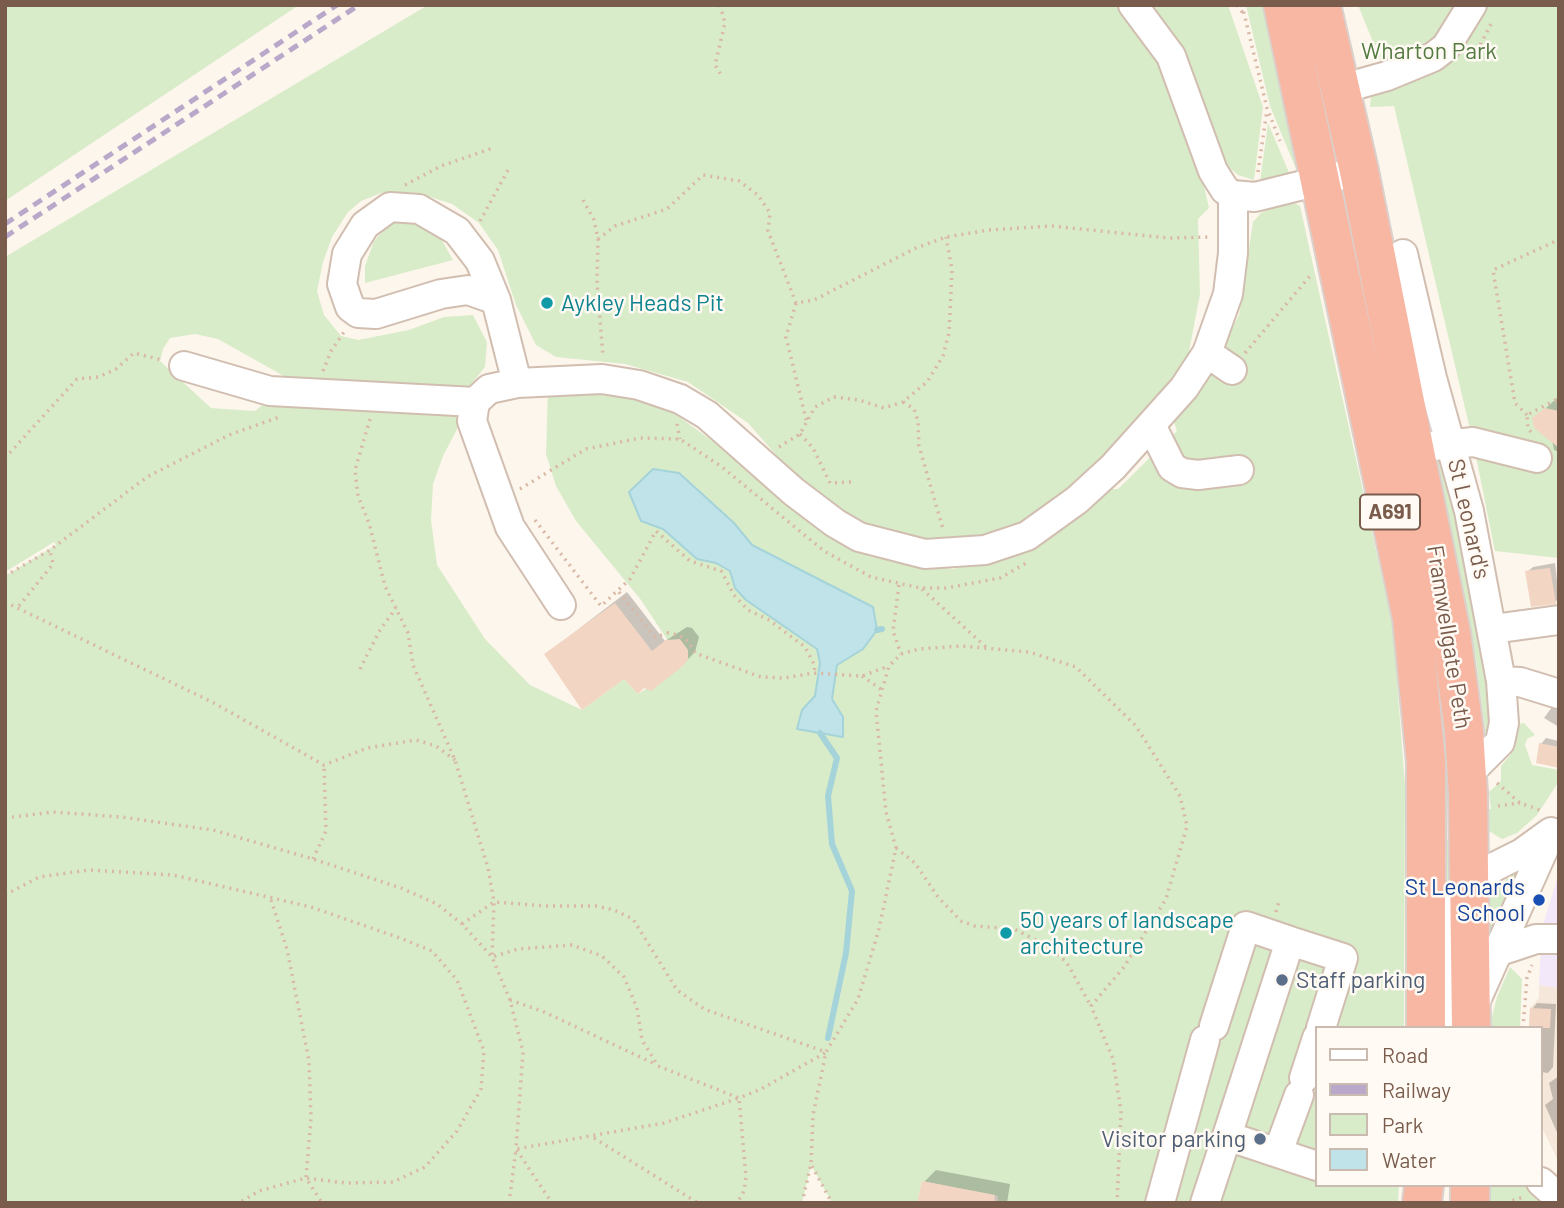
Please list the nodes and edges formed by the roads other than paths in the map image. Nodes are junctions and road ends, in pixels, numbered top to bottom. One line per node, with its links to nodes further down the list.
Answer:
1 (1133, 5): 8 (street)
2 (1283, 5): 7 (highway, Framwellgate Peth / A691)
3 (1321, 5): 5 (highway, Framwellgate Peth / A691)
4 (1472, 5): 5 (street)
5 (1341, 89): 6 (highway, Framwellgate Peth / A691)
6 (1359, 171): 7 (street); 12 (highway, Framwellgate Peth / A691)
7 (1320, 181): 8 (street); 19 (highway, Framwellgate Peth / A691)
8 (1244, 196): 11 (street)
9 (1403, 254): 15 (street, St Leonard's)
10 (496, 300): 10 (street); 16 (street)
11 (1207, 353): 14 (street); 18 (street)
12 (1397, 362): 15 (street); 19 (highway, Framwellgate Peth / A691)
13 (184, 366): 17 (street)
14 (1232, 370)
15 (1432, 378): 19 (street, St Leonard's)
16 (517, 383): 17 (street); 18 (street)
17 (475, 402): 22 (street)
18 (1151, 425): 21 (street)
19 (1415, 448): 20 (street); 24 (street, St Leonard's); 27 (highway, Framwellgate Peth / A691); 35 (highway, Framwellgate Peth / A691)
20 (1537, 458)
21 (1239, 470)
22 (561, 605)
23 (1559, 620): 24 (street)
24 (1493, 629): 25 (street, St Leonard's)
25 (1501, 681): 26 (street); 27 (street, St Leonard's)
26 (1559, 694)
27 (1479, 776): 29 (highway, Framwellgate Peth / A691)
28 (1555, 826): 29 (street); 32 (street)
29 (1470, 889): 33 (highway, Framwellgate Peth / A691)
30 (1559, 939): 32 (street)
31 (1290, 941): 34 (street); 37 (street); 42 (street)
32 (1500, 951): 33 (street)
33 (1461, 1022)
34 (1322, 1026)
35 (1426, 1026)
36 (1316, 1041): 38 (street)
37 (1227, 1136): 38 (street); 43 (street)
38 (1278, 1152): 39 (street)
39 (1316, 1166)
40 (1543, 1184): 41 (street)
41 (1559, 1198)
42 (1160, 1203)
43 (1205, 1203)

